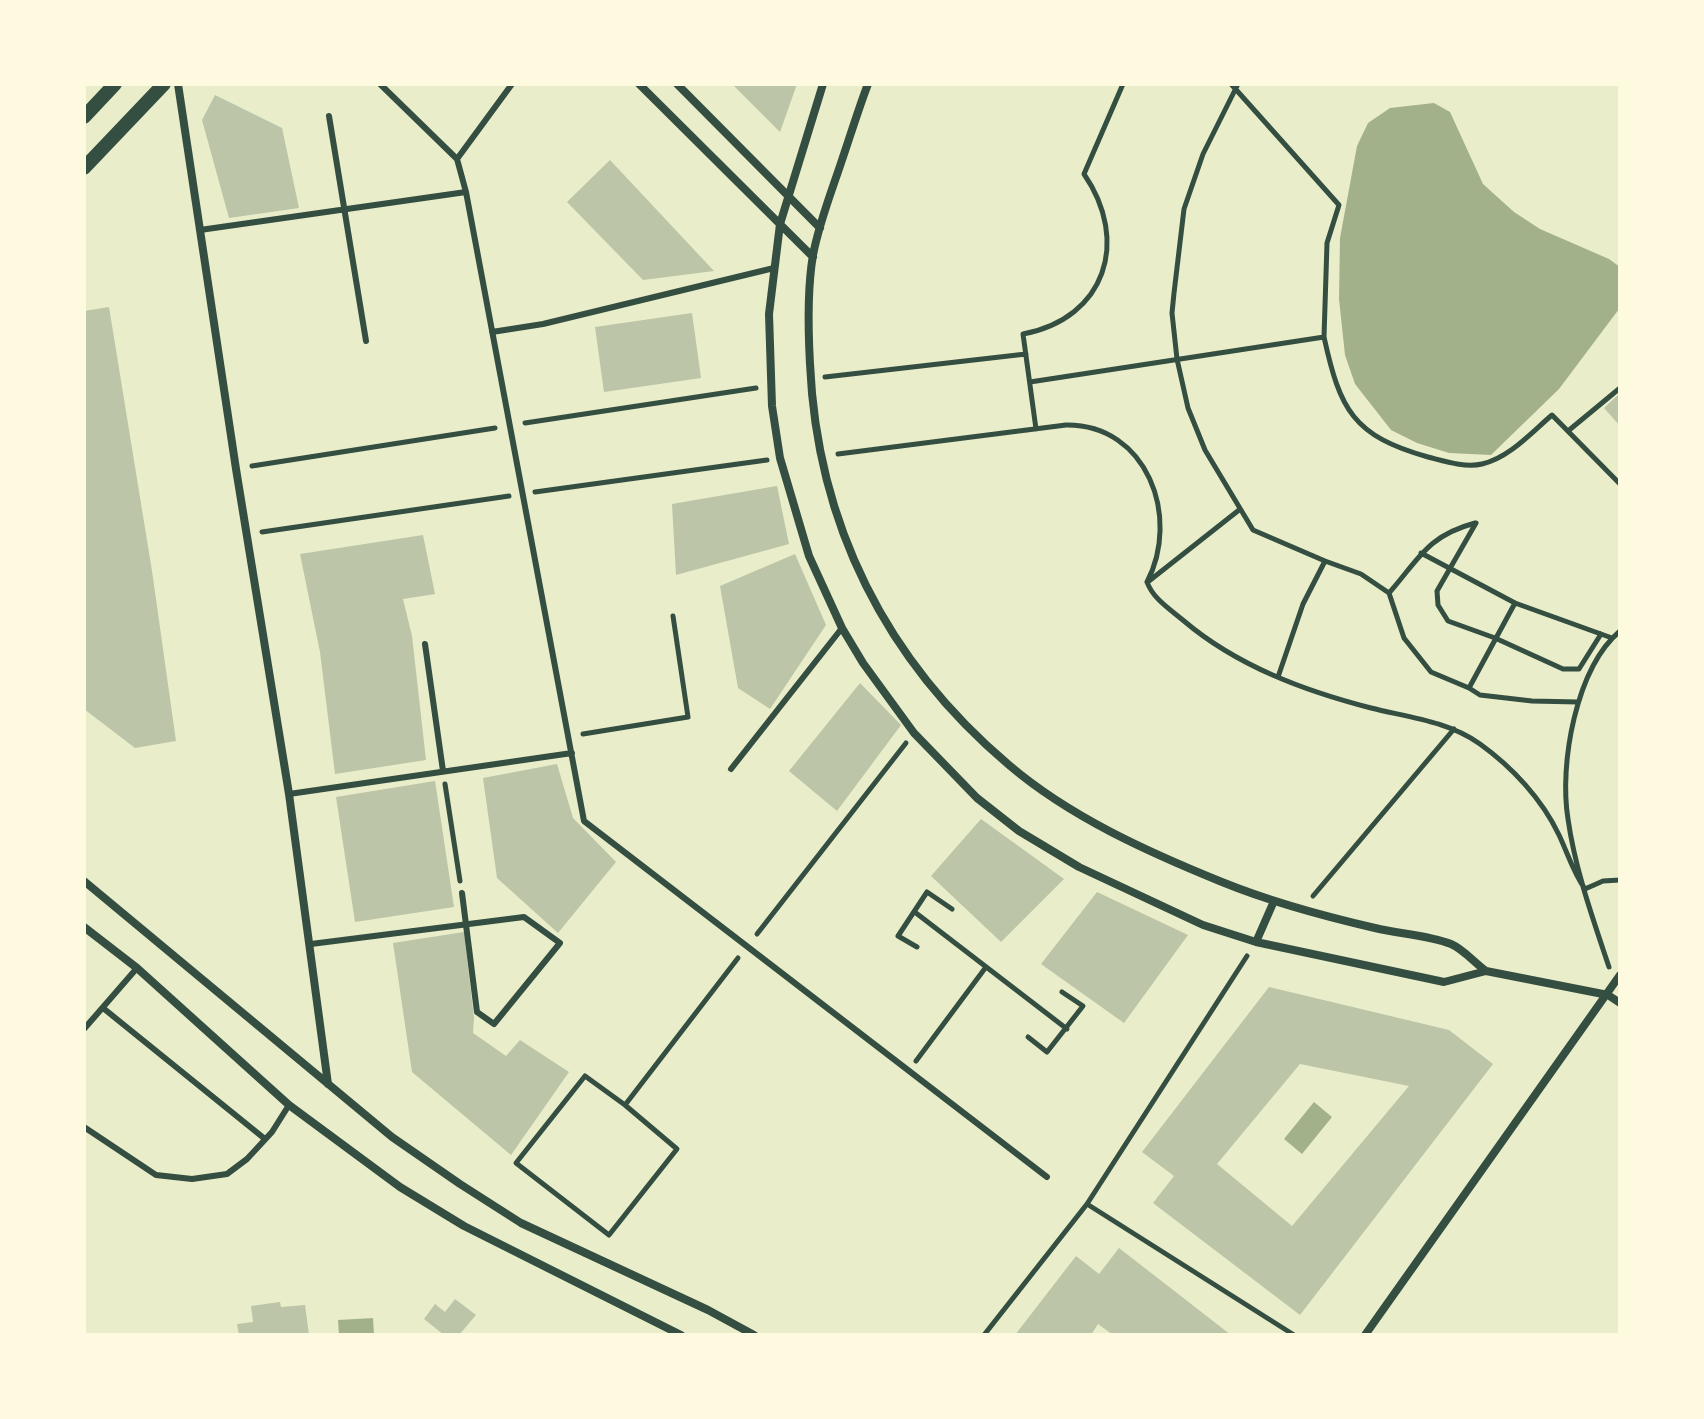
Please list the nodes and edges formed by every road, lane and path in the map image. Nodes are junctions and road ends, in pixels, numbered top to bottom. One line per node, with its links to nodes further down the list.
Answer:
1 (115, 84): 13 (street)
2 (164, 84): 15 (street)
3 (178, 84): 21 (street)
4 (380, 84): 14 (lane)
5 (512, 84): 14 (lane)
6 (639, 84): 19 (street)
7 (677, 84): 17 (street)
8 (823, 84): 17 (street)
9 (868, 84): 20 (street)
10 (1123, 84): 27 (path)
11 (1235, 85): 25 (path); 28 (path)
12 (329, 116): 18 (lane)
13 (84, 117)
14 (457, 159): 16 (lane)
15 (84, 168)
16 (466, 192): 18 (lane); 24 (lane)
17 (789, 197): 19 (street); 20 (street)
18 (344, 208): 21 (lane); 26 (lane)
19 (780, 224): 22 (street); 23 (street)
20 (820, 228): 22 (street)
21 (200, 230): 59 (street)
22 (813, 257): 29 (street)
23 (774, 268): 24 (lane); 44 (street)
24 (492, 332): 55 (lane)
25 (1324, 337): 28 (path); 33 (path)
26 (366, 341)
27 (1026, 354): 29 (path); 30 (path)
28 (1177, 359): 30 (path); 36 (path)
29 (811, 378): 34 (street)
30 (1030, 382): 32 (path)
31 (1620, 388): 33 (path)
32 (1036, 429): 34 (path); 40 (path)
33 (1568, 431): 35 (path)
34 (820, 456): 64 (street)
35 (1620, 484)
36 (1239, 510): 38 (path); 40 (path)
37 (1421, 553): 39 (path); 39 (path); 41 (path)
38 (1325, 561): 41 (path); 50 (path)
39 (1450, 569): 42 (path); 47 (path)
40 (1147, 582): 50 (path)
41 (1389, 593): 51 (path)
42 (1515, 603): 46 (path); 47 (path)
43 (673, 616): 55 (path)
44 (842, 628): 54 (street); 57 (lane)
45 (1620, 631): 48 (path)
46 (1601, 634): 47 (path); 48 (path)
47 (1495, 638): 51 (path)
48 (1612, 638): 52 (path)
49 (425, 644): 58 (lane)
50 (1278, 677): 53 (path)
51 (1469, 688): 52 (path)
52 (1578, 702): 62 (path)
53 (1454, 729): 62 (path); 66 (path)
54 (914, 733): 70 (street); 72 (path)
55 (570, 736): 56 (lane)
56 (572, 753): 58 (lane); 72 (lane)
57 (731, 769)
58 (443, 771): 59 (lane); 63 (path)
59 (289, 794): 71 (street)
60 (1620, 880): 62 (path)
61 (84, 881): 86 (street)
62 (1585, 889): 77 (path)
63 (462, 893): 68 (lane)
64 (1274, 901): 66 (street); 70 (street)
65 (952, 909): 67 (path)
66 (1301, 909): 76 (street)
67 (916, 913): 73 (path); 74 (path)
68 (467, 923): 68 (lane); 71 (lane)
69 (84, 927): 75 (street)
70 (1256, 942): 76 (street); 92 (path)
71 (311, 944): 86 (street)
72 (748, 945): 85 (lane); 88 (path)
73 (917, 947)
74 (986, 967): 83 (path); 85 (path)
75 (137, 968): 81 (lane); 87 (street)
76 (1486, 971): 79 (street)
77 (1617, 979): 79 (street)
78 (1062, 992): 83 (path)
79 (1608, 995): 80 (street); 97 (street)
80 (1620, 1003)
81 (103, 1008): 82 (lane); 90 (lane)
82 (84, 1029)
83 (1067, 1029): 84 (path)
84 (1028, 1037)
85 (908, 1071): 91 (lane)
86 (328, 1084): 94 (street)
87 (289, 1105): 90 (lane); 93 (street)
88 (625, 1105): 88 (path)
89 (84, 1127): 90 (lane)
90 (265, 1139)
91 (1047, 1177)
92 (1087, 1204): 95 (path); 96 (path)
93 (681, 1335)
94 (754, 1335)
95 (984, 1335)
96 (1294, 1335)
97 (1365, 1335)

